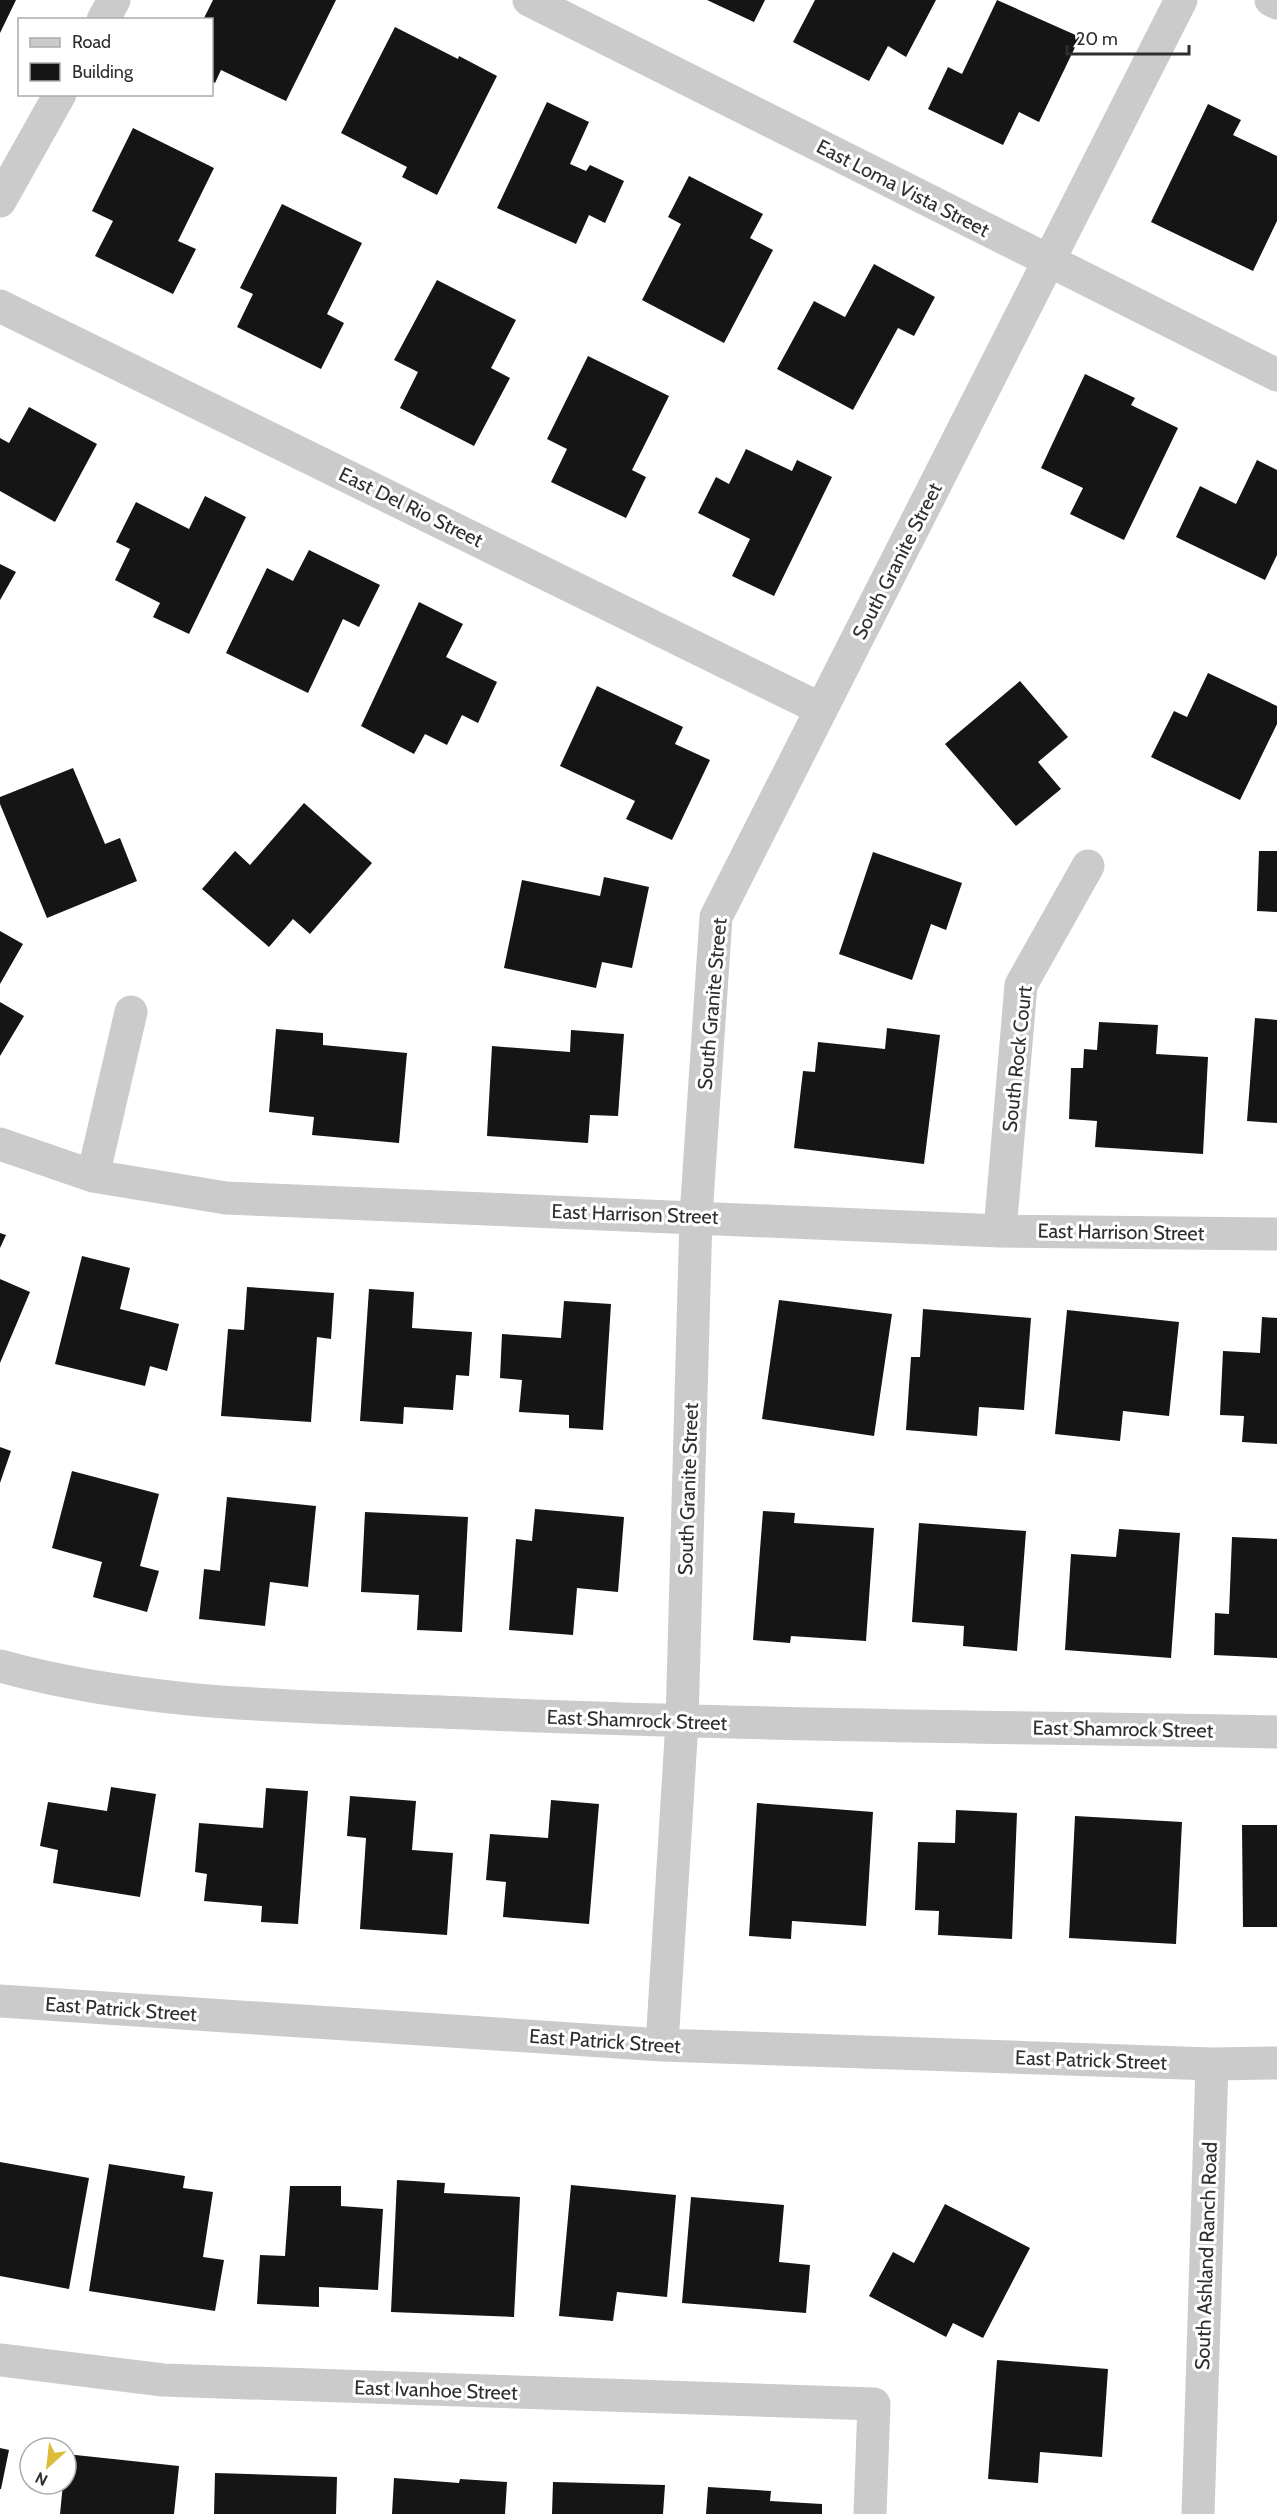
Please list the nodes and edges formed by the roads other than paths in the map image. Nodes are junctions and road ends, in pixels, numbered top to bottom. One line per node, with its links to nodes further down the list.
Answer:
1 (114, 0): 6 (street)
2 (529, 0): 9 (street, East Loma Vista Street)
3 (1181, 0): 9 (street, South Granite Street)
4 (1271, 0): 5 (street)
5 (1277, 3)
6 (104, 18)
7 (59, 96): 8 (street)
8 (0, 201)
9 (1050, 261): 11 (street, East Loma Vista Street); 12 (street, South Granite Street)
10 (0, 306): 12 (street, East Del Rio Street)
11 (1277, 375)
12 (821, 709): 17 (street, South Granite Street)
13 (1088, 866): 18 (street, South Rock Court)
14 (131, 1012): 16 (street)
15 (0, 1144): 16 (street, East Harrison Street)
16 (93, 1176): 17 (street, East Harrison Street)
17 (696, 1216): 18 (street, East Harrison Street); 21 (street, South Granite Street)
18 (1000, 1231): 19 (street, East Harrison Street)
19 (1277, 1234)
20 (0, 1666): 21 (street, East Shamrock Street)
21 (682, 1722): 22 (street, East Shamrock Street); 24 (street, South Granite Street)
22 (1277, 1732)
23 (0, 2001): 24 (street, East Patrick Street)
24 (662, 2045): 26 (street, East Patrick Street)
25 (1277, 2063): 26 (street)
26 (1212, 2064): 29 (street, South Ashland Ranch Road)
27 (0, 2360): 28 (street, East Ivanhoe Street)
28 (870, 2514)
29 (1198, 2514)

